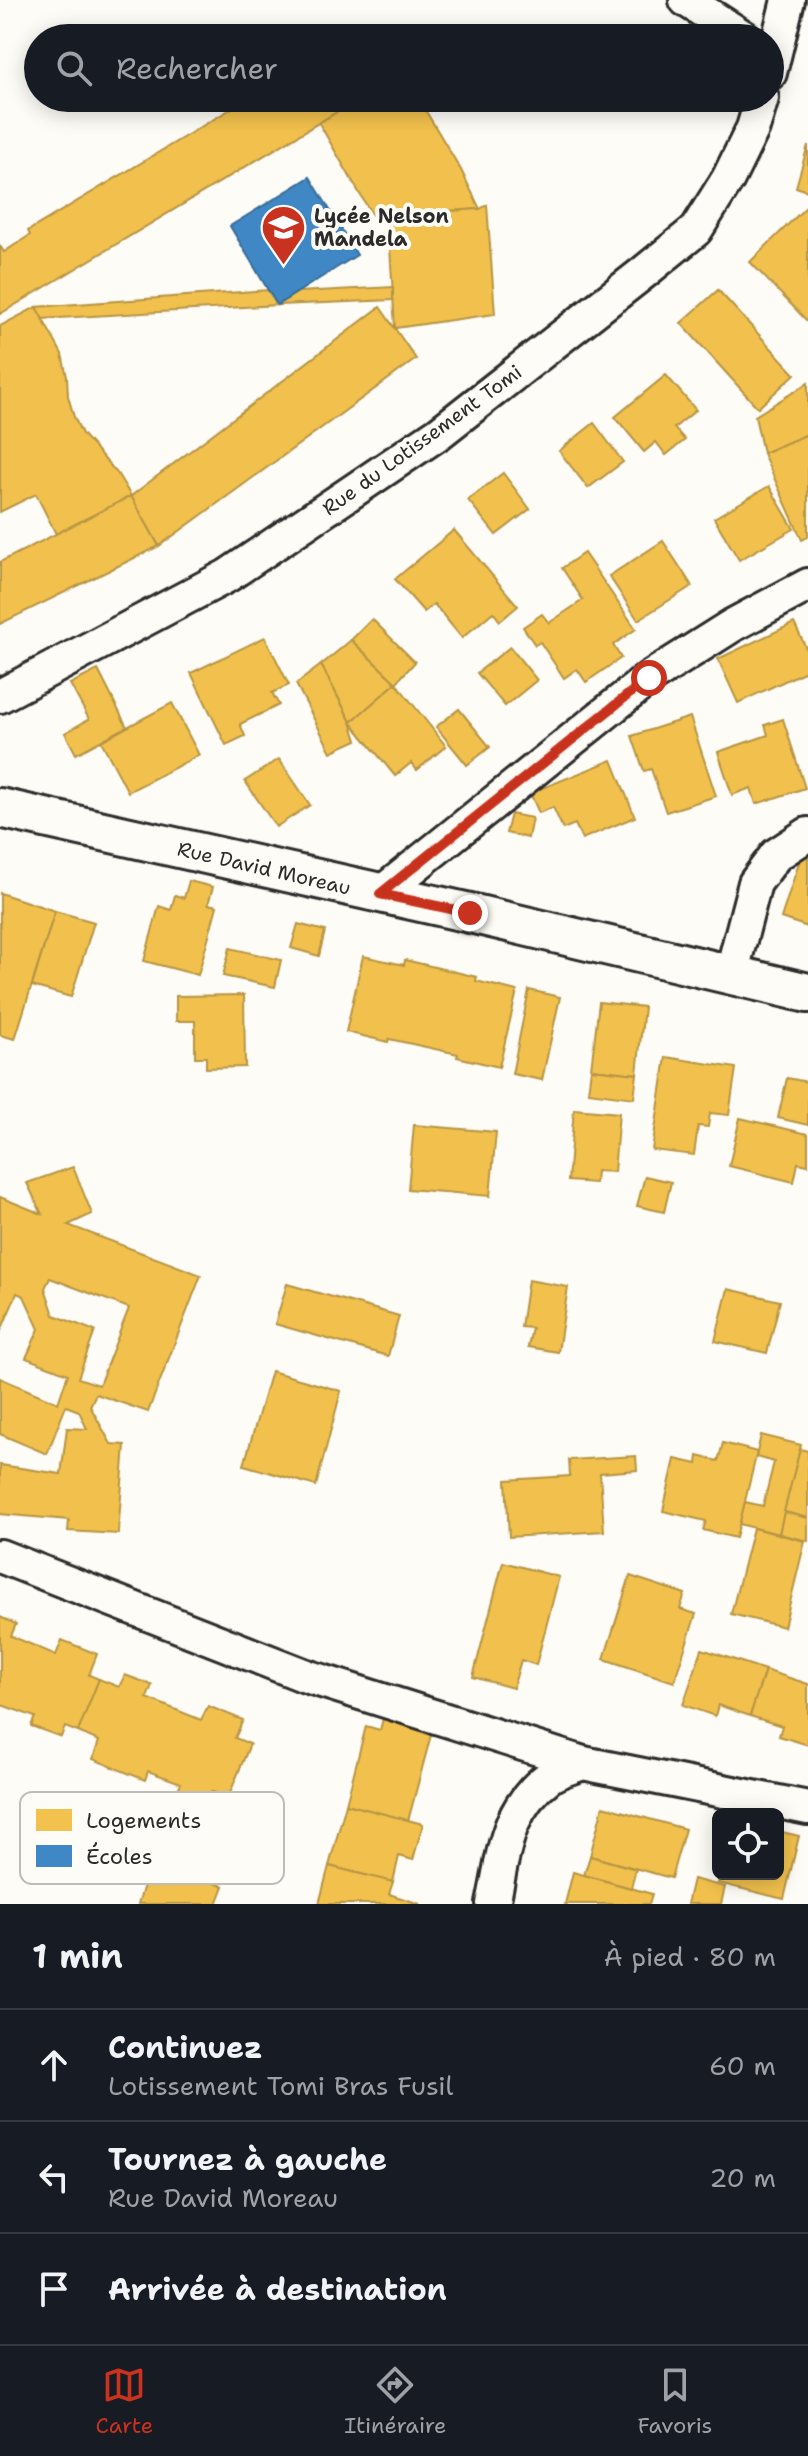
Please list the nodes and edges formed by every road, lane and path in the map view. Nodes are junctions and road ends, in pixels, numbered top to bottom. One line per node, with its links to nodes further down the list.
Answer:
1 (686, 0): 3 (street)
2 (788, 0): 4 (street)
3 (723, 24)
4 (782, 24)
5 (758, 112): 7 (street, Rue du Lotissement Tomi)
6 (808, 585): 10 (street)
7 (0, 696)
8 (0, 808): 10 (street, Rue David Moreau)
9 (808, 834): 11 (street)
10 (380, 894): 11 (street, Rue David Moreau)
11 (731, 975): 12 (street, Rue David Moreau)
12 (808, 993)
13 (0, 1556): 14 (street)
14 (583, 1763): 15 (street); 16 (street)
15 (808, 1808)
16 (493, 1904)

